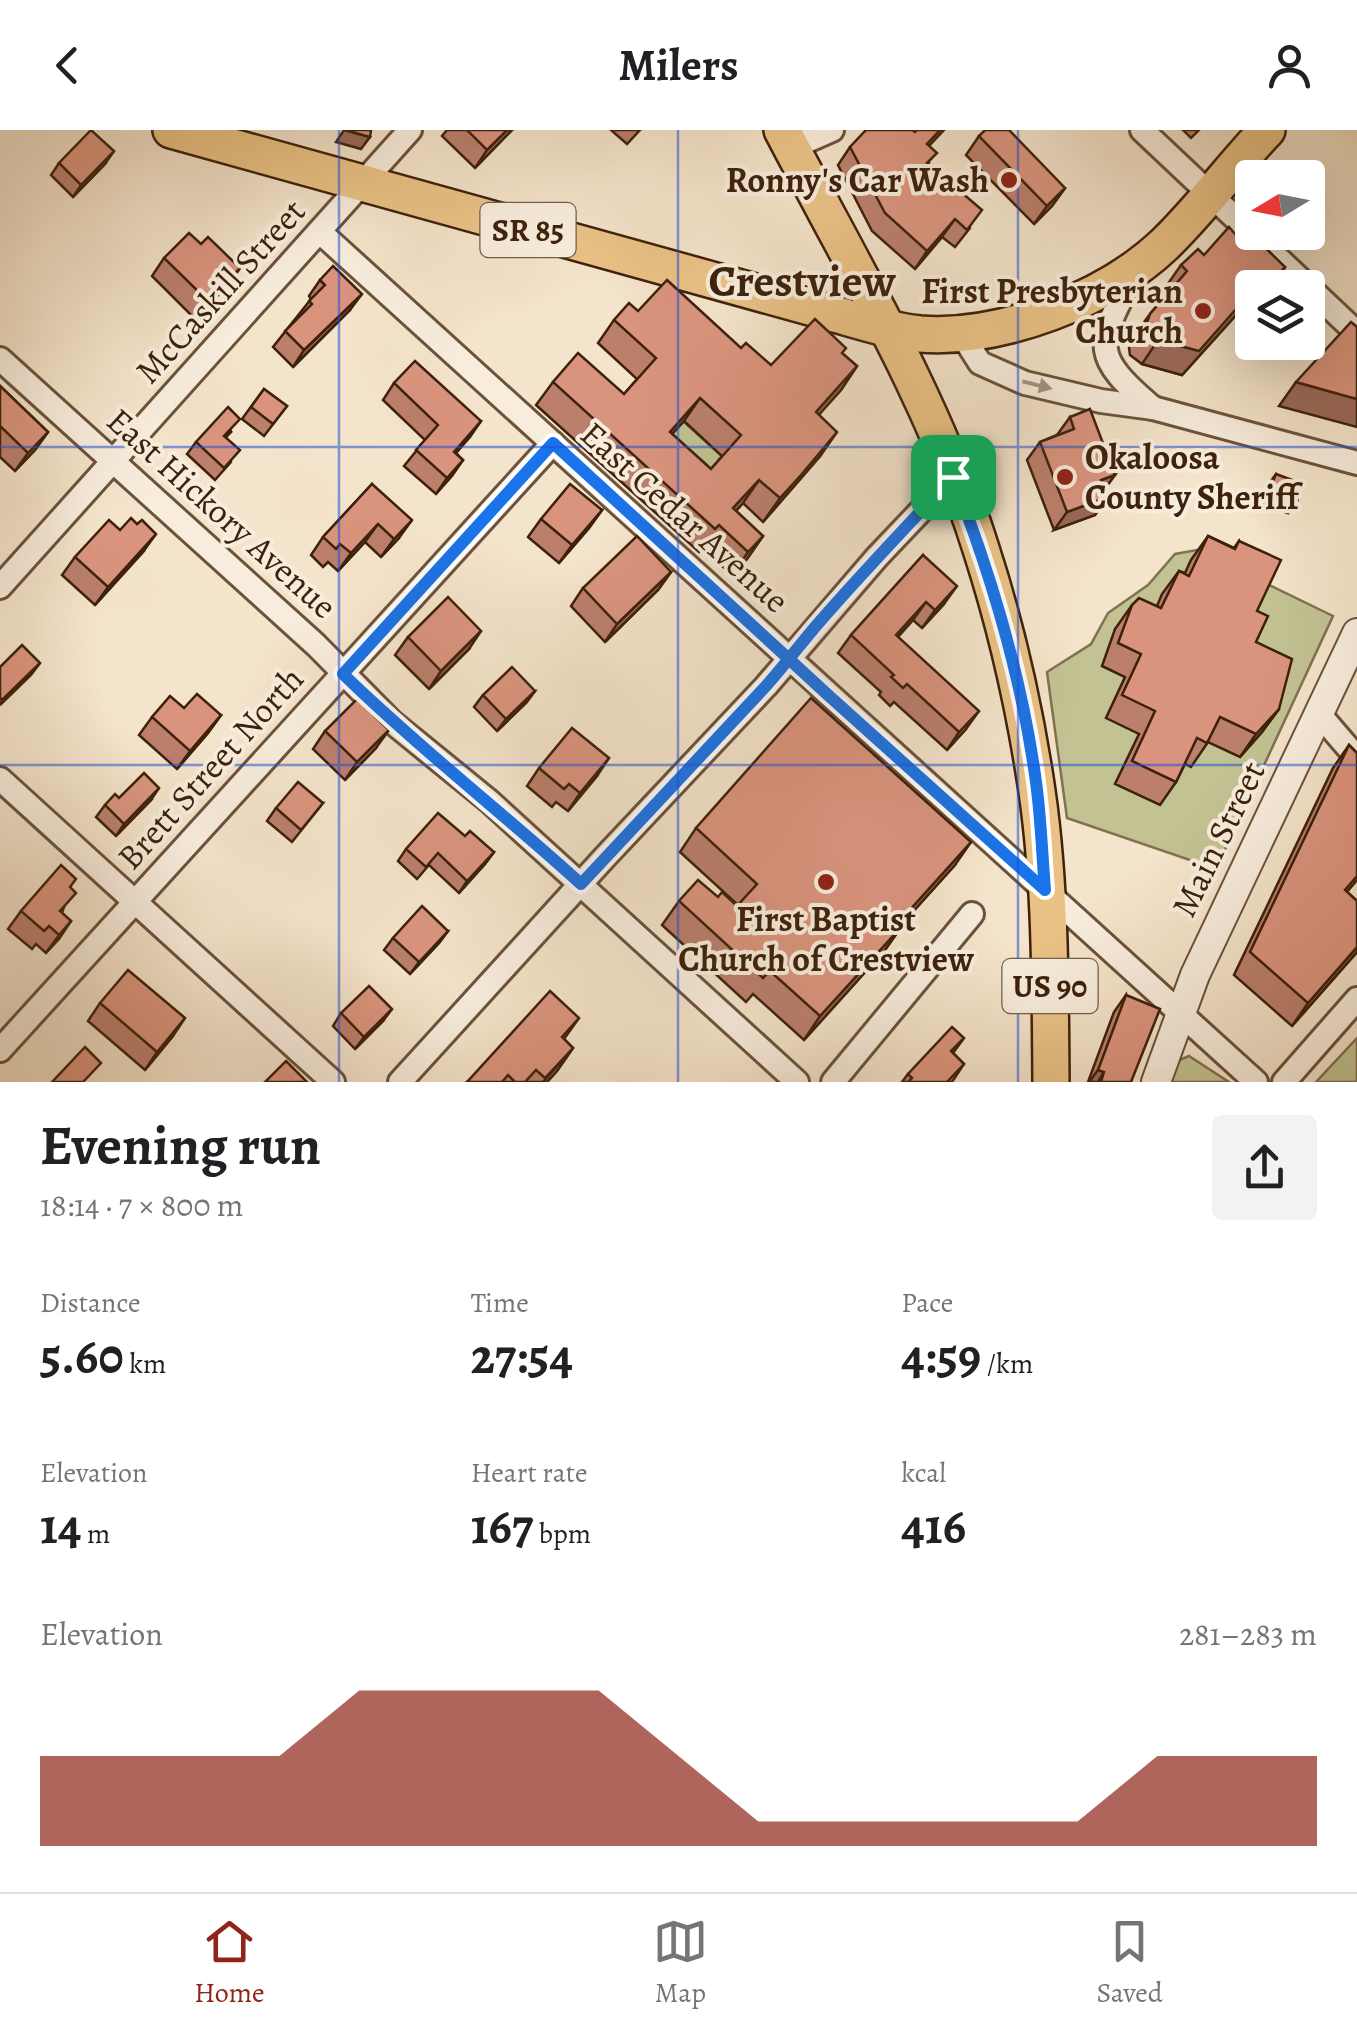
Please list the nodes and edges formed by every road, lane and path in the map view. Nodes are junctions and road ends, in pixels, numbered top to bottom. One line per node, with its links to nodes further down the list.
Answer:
1 (410, 130): 7 (street, McCaskill Street)
2 (832, 130): 6 (street)
3 (1142, 130): 8 (street)
4 (1266, 130): 8 (main road, SR 85)
5 (179, 131): 7 (main road, SR 85)
6 (785, 135): 11 (main road, US 90)
7 (362, 186): 9 (street, McCaskill Street); 11 (main road, SR 85)
8 (1210, 194): 10 (main road, SR 85); 12 (street)
9 (320, 232): 16 (street, East Cedar Avenue); 17 (street, McCaskill Street)
10 (1138, 264): 13 (main road, SR 85); 15 (street)
11 (886, 328): 13 (main road, SR 85); 19 (main road, US 90)
12 (1357, 332)
13 (961, 333): 15 (street, one-way to 15)
14 (0, 359): 17 (street, East Hickory Avenue)
15 (1153, 408): 18 (street)
16 (553, 443): 22 (street, East Cedar Avenue); 23 (street, Brett Street North)
17 (113, 460): 20 (street, McCaskill Street); 23 (street, East Hickory Avenue)
18 (1357, 463)
19 (953, 477): 22 (street); 28 (main road, US 90)
20 (0, 587)
21 (1357, 633): 24 (street, Main Street)
22 (790, 660): 27 (street); 28 (street, East Cedar Avenue)
23 (343, 674): 27 (street, East Hickory Avenue); 29 (street, Brett Street North)
24 (1320, 715): 25 (street); 32 (street, Main Street)
25 (1357, 758)
26 (0, 779): 29 (street)
27 (581, 884): 35 (street); 36 (street, East Hickory Avenue)
28 (1045, 890): 32 (street, East Cedar Avenue); 38 (main road, US 90)
29 (136, 901): 33 (street, Brett Street North); 34 (street)
30 (972, 914): 37 (street)
31 (1357, 999): 41 (street)
32 (1181, 1013): 39 (street, Main Street); 40 (street, East Cedar Avenue)
33 (0, 1050)
34 (333, 1082)
35 (400, 1082)
36 (797, 1082)
37 (833, 1082)
38 (1051, 1082)
39 (1156, 1082)
40 (1256, 1082)
41 (1284, 1082)

